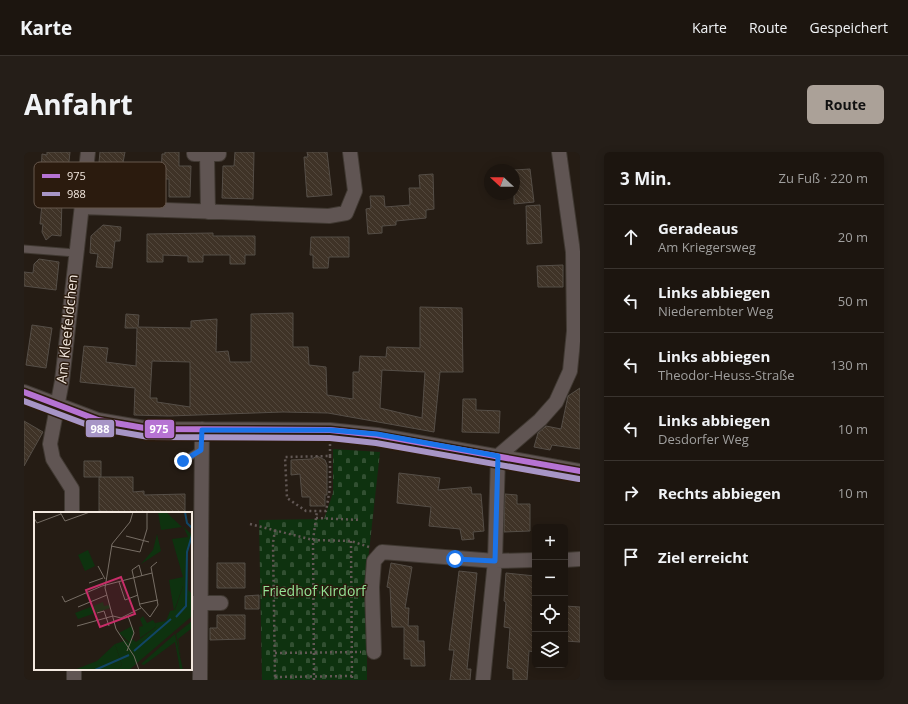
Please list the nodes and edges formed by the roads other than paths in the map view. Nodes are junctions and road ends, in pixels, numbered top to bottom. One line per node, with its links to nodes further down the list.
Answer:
1 (88, 152): 5 (street, Am Kleefeldchen)
2 (350, 152): 8 (street)
3 (559, 152): 10 (street)
4 (207, 154): 8 (street)
5 (87, 162)
6 (82, 208): 11 (street, Am Kleefeldchen)
7 (107, 208): 8 (street)
8 (208, 212)
9 (24, 249): 11 (lane)
10 (576, 252): 16 (street)
11 (75, 253): 13 (street, Am Kleefeldchen)
12 (24, 392): 13 (street)
13 (57, 405): 14 (street); 19 (street, Am Kleefeldchen)
14 (202, 430): 15 (street); 16 (street)
15 (201, 450): 17 (lane); 24 (street)
16 (498, 456): 18 (street); 23 (street)
17 (183, 461)
18 (580, 471)
19 (72, 512)
20 (580, 559): 22 (street)
21 (532, 560): 23 (street)
22 (568, 560)
23 (495, 561): 26 (street); 28 (street)
24 (196, 603): 25 (street); 27 (street)
25 (220, 603)
26 (374, 652)
27 (200, 680)
28 (483, 680)

